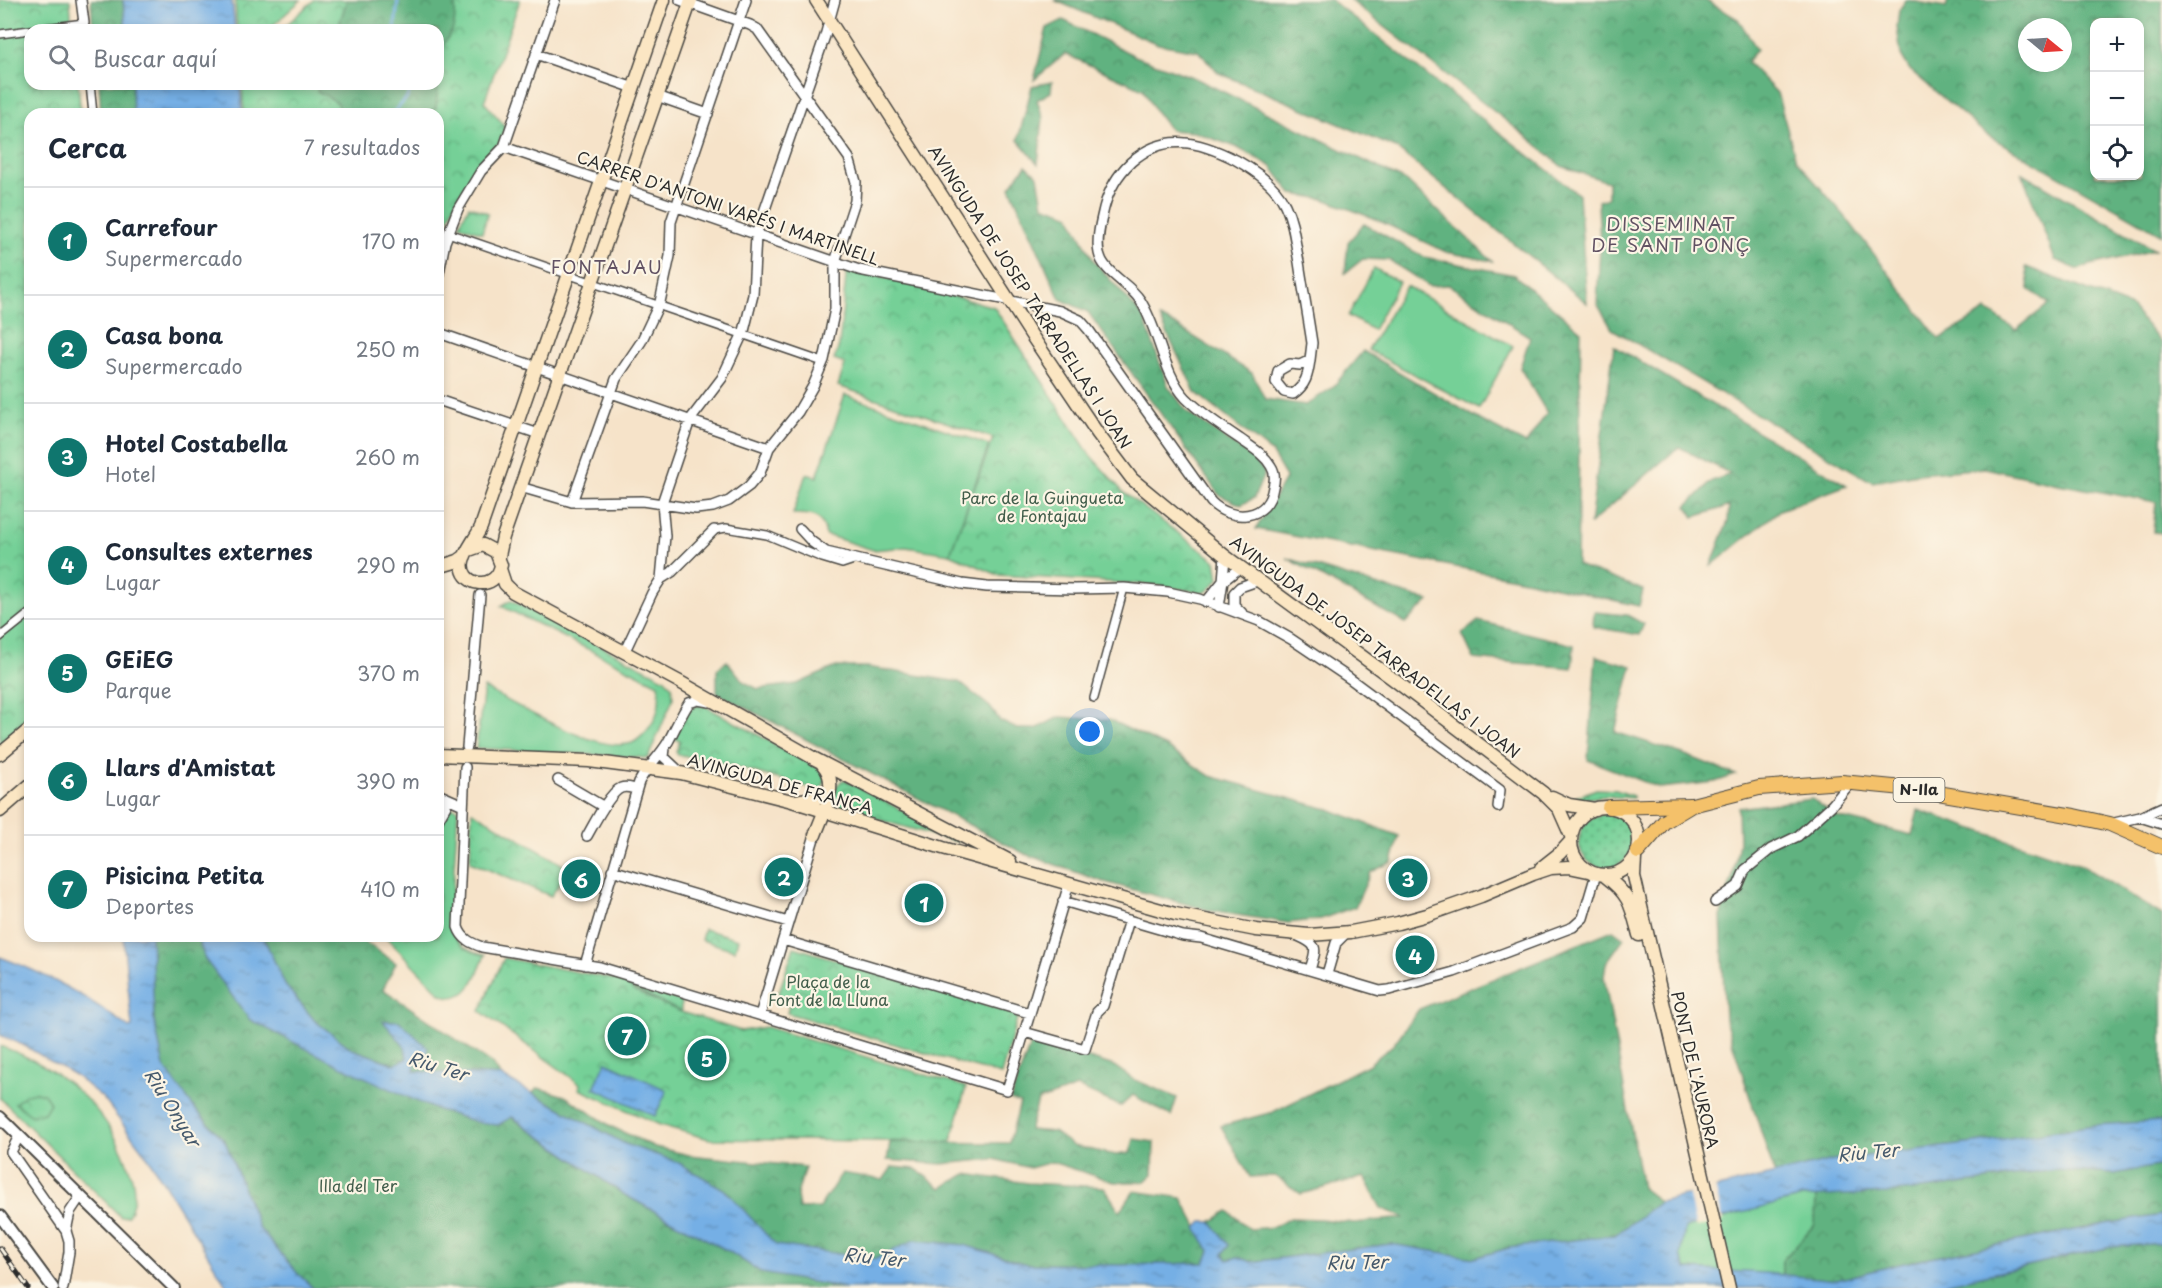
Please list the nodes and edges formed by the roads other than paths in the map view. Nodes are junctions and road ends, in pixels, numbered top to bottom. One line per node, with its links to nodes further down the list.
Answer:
1 (81, 0): 10 (street)
2 (555, 0): 13 (street)
3 (664, 0): 14 (main road)
4 (746, 0): 9 (street)
5 (816, 0): 8 (main road, AVINGUDA DE JOSEP TARRADELLAS I JOAN)
6 (835, 0): 8 (street)
7 (687, 1): 9 (street); 17 (main road)
8 (830, 20): 16 (street); 32 (main road, AVINGUDA DE JOSEP TARRADELLAS I JOAN)
9 (739, 21): 16 (street); 19 (street)
10 (84, 24)
11 (24, 31): 12 (street)
12 (0, 34)
13 (540, 55): 14 (street); 20 (street)
14 (634, 88): 21 (main road)
15 (91, 90): 18 (street)
16 (805, 94): 25 (street); 27 (street)
17 (657, 96): 19 (street); 22 (main road)
18 (92, 108)
19 (708, 114): 23 (street)
20 (504, 147): 21 (street, CARRER D'ANTONI VARÉS I MARTINELL); 24 (street)
21 (602, 181): 22 (street, CARRER D'ANTONI VARÉS I MARTINELL); 30 (main road)
22 (625, 189): 23 (street, CARRER D'ANTONI VARÉS I MARTINELL); 31 (main road)
23 (676, 207): 25 (street, CARRER D'ANTONI VARÉS I MARTINELL); 33 (street)
24 (448, 232): 26 (street); 30 (street)
25 (756, 235): 28 (street, CARRER D'ANTONI VARÉS I MARTINELL); 35 (street)
26 (444, 250)
27 (838, 252): 28 (street); 29 (street)
28 (835, 262): 29 (street, CARRER D'ANTONI VARÉS I MARTINELL); 37 (street)
29 (847, 267): 32 (street, CARRER D'ANTONI VARÉS I MARTINELL)
30 (569, 274): 31 (street); 38 (main road)
31 (592, 282): 33 (street); 39 (main road)
32 (1010, 301): 36 (street, CARRER D'ANTONI VARÉS I MARTINELL); 53 (main road, AVINGUDA DE JOSEP TARRADELLAS I JOAN)
33 (658, 305): 35 (street); 40 (street)
34 (444, 333): 38 (street)
35 (743, 335): 37 (street); 42 (street)
36 (1310, 360)
37 (823, 362): 45 (street)
38 (537, 367): 39 (street); 43 (main road)
39 (560, 375): 40 (street); 44 (main road)
40 (611, 392): 42 (street); 47 (street)
41 (444, 402): 43 (street)
42 (690, 420): 45 (street); 48 (street)
43 (516, 427): 44 (street); 51 (main road)
44 (539, 434): 46 (main road)
45 (769, 448): 48 (street)
46 (520, 487): 47 (street); 52 (main road)
47 (572, 502): 48 (street)
48 (662, 503): 58 (street)
49 (800, 529): 54 (street)
50 (714, 530): 54 (street); 58 (street)
51 (467, 553): 52 (main road); 55 (main road); 61 (main road)
52 (499, 556): 57 (main road)
53 (1225, 556): 56 (main road, AVINGUDA DE JOSEP TARRADELLAS I JOAN); 60 (street)
54 (858, 559): 62 (street)
55 (444, 565)
56 (1241, 567): 59 (main road, AVINGUDA DE JOSEP TARRADELLAS I JOAN); 60 (street); 63 (street)
57 (500, 569): 61 (main road); 69 (main road, AVINGUDA DE FRANÇA)
58 (662, 579): 69 (street)
59 (1260, 580): 63 (street); 86 (main road, AVINGUDA DE JOSEP TARRADELLAS I JOAN)
60 (1223, 581): 64 (street); 65 (street)
61 (480, 582): 74 (street)
62 (1124, 588): 64 (street); 70 (street)
63 (1234, 592): 65 (street); 66 (street)
64 (1206, 602): 65 (street)
65 (1219, 606): 66 (street)
66 (1243, 615): 92 (street)
67 (24, 618): 68 (street)
68 (0, 637)
69 (624, 653): 71 (main road, AVINGUDA DE FRANÇA)
70 (1094, 698)
71 (718, 704): 73 (street); 77 (main road, AVINGUDA DE FRANÇA)
72 (24, 734): 75 (main road)
73 (665, 746): 79 (street); 80 (street)
74 (467, 747)
75 (0, 754)
76 (444, 755): 79 (main road, AVINGUDA DE FRANÇA)
77 (815, 759): 83 (main road); 107 (main road, AVINGUDA DE FRANÇA)
78 (465, 767): 89 (street)
79 (646, 768): 80 (main road, AVINGUDA DE FRANÇA); 84 (street)
80 (681, 772): 88 (main road, AVINGUDA DE FRANÇA)
81 (558, 780): 91 (street)
82 (1851, 782): 90 (main road, N-IIa); 98 (main road, N-IIa); 111 (street)
83 (830, 788): 88 (main road); 96 (main road)
84 (636, 789): 91 (street); 105 (street)
85 (24, 790): 95 (main road)
86 (1543, 793): 94 (main road, AVINGUDA DE JOSEP TARRADELLAS I JOAN); 102 (main road, AVINGUDA DE JOSEP TARRADELLAS I JOAN)
87 (444, 798): 89 (street)
88 (792, 801): 96 (main road, AVINGUDA DE FRANÇA); 100 (main road)
89 (463, 804): 118 (street)
90 (1692, 805): 94 (main road, N-IIa); 104 (main road, N-IIa)
91 (604, 807): 101 (street)
92 (1498, 807)
93 (2162, 807): 97 (street)
94 (1602, 808): 102 (main road); 104 (main road)
95 (0, 811)
96 (824, 812): 100 (main road); 107 (main road, AVINGUDA DE FRANÇA)
97 (2140, 817): 98 (street); 99 (street)
98 (2110, 824): 103 (main road, N-IIa)
99 (2162, 824)
100 (815, 835): 113 (street)
101 (587, 836)
102 (1571, 839): 106 (main road, AVINGUDA DE FRANÇA); 108 (main road)
103 (2162, 847)
104 (1636, 856): 108 (main road, N-IIa); 116 (main road, PONT DE L'AURORA)
105 (612, 870): 113 (street); 118 (street)
106 (1533, 873): 108 (main road, AVINGUDA DE FRANÇA); 114 (main road, AVINGUDA DE FRANÇA)
107 (1035, 874): 109 (main road, AVINGUDA DE FRANÇA)
108 (1596, 874): 116 (main road, PONT DE L'AURORA); 120 (street)
109 (1069, 884): 110 (street); 115 (main road, AVINGUDA DE FRANÇA)
110 (1063, 901): 112 (street); 121 (street)
111 (1715, 902)
112 (1129, 920): 119 (street); 123 (street)
113 (788, 922): 117 (street)
114 (1346, 933): 115 (main road, AVINGUDA DE FRANÇA); 120 (street)
115 (1293, 934): 119 (street)
116 (1643, 934): 134 (main road, PONT DE L'AURORA); 135 (main road, PONT DE L'AURORA)
117 (783, 940): 121 (street); 122 (street)
118 (585, 965): 122 (street)
119 (1310, 970): 120 (street)
120 (1327, 974)
121 (1029, 1013): 123 (street)
122 (760, 1015): 123 (street)
123 (1024, 1032)
124 (0, 1117): 125 (street)
125 (19, 1136): 126 (street); 128 (street)
126 (80, 1197): 127 (street); 133 (street)
127 (70, 1212): 128 (street); 130 (street)
128 (54, 1214): 130 (street)
129 (0, 1216): 131 (street)
130 (66, 1231): 132 (street)
131 (53, 1288)
132 (63, 1288)
133 (174, 1288)
134 (1722, 1288)
135 (1729, 1288)

